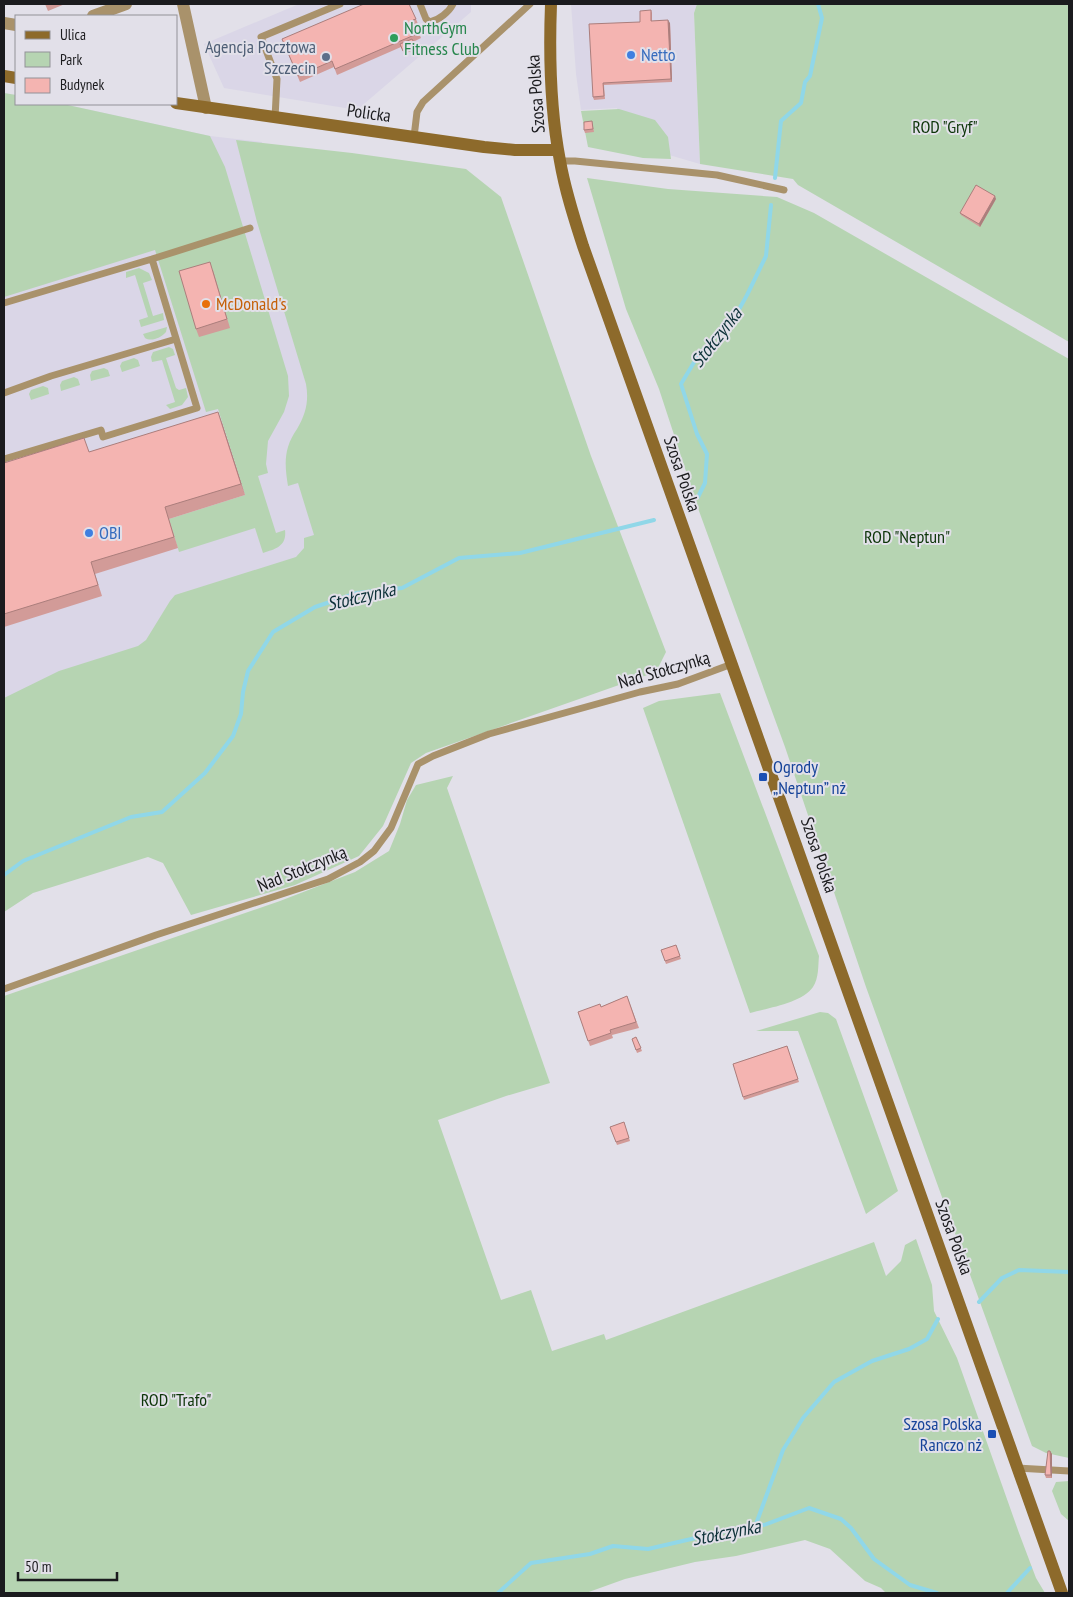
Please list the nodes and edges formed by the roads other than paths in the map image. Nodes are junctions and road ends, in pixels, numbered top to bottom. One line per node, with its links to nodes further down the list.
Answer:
1 (126, 4): 8 (street)
2 (182, 4): 10 (street)
3 (340, 4): 11 (lane)
4 (420, 4): 5 (lane)
5 (453, 4)
6 (530, 4): 12 (lane)
7 (551, 4): 13 (street, Szosa Polska)
8 (95, 15)
9 (178, 103): 10 (street, Policka)
10 (206, 108): 11 (street, Policka)
11 (275, 118): 12 (street, Policka)
12 (414, 137): 13 (street, Policka)
13 (559, 156): 14 (lane); 21 (street, Szosa Polska)
14 (784, 190)
15 (250, 228): 16 (lane)
16 (152, 259): 17 (lane); 18 (lane)
17 (4, 304)
18 (176, 339): 19 (lane); 20 (lane)
19 (4, 393)
20 (4, 459)
21 (732, 664): 22 (lane, Nad Stołczynką); 23 (street, Szosa Polska)
22 (4, 989)
23 (1017, 1468): 24 (lane); 25 (street, Szosa Polska)
24 (1069, 1470)
25 (1062, 1593)

